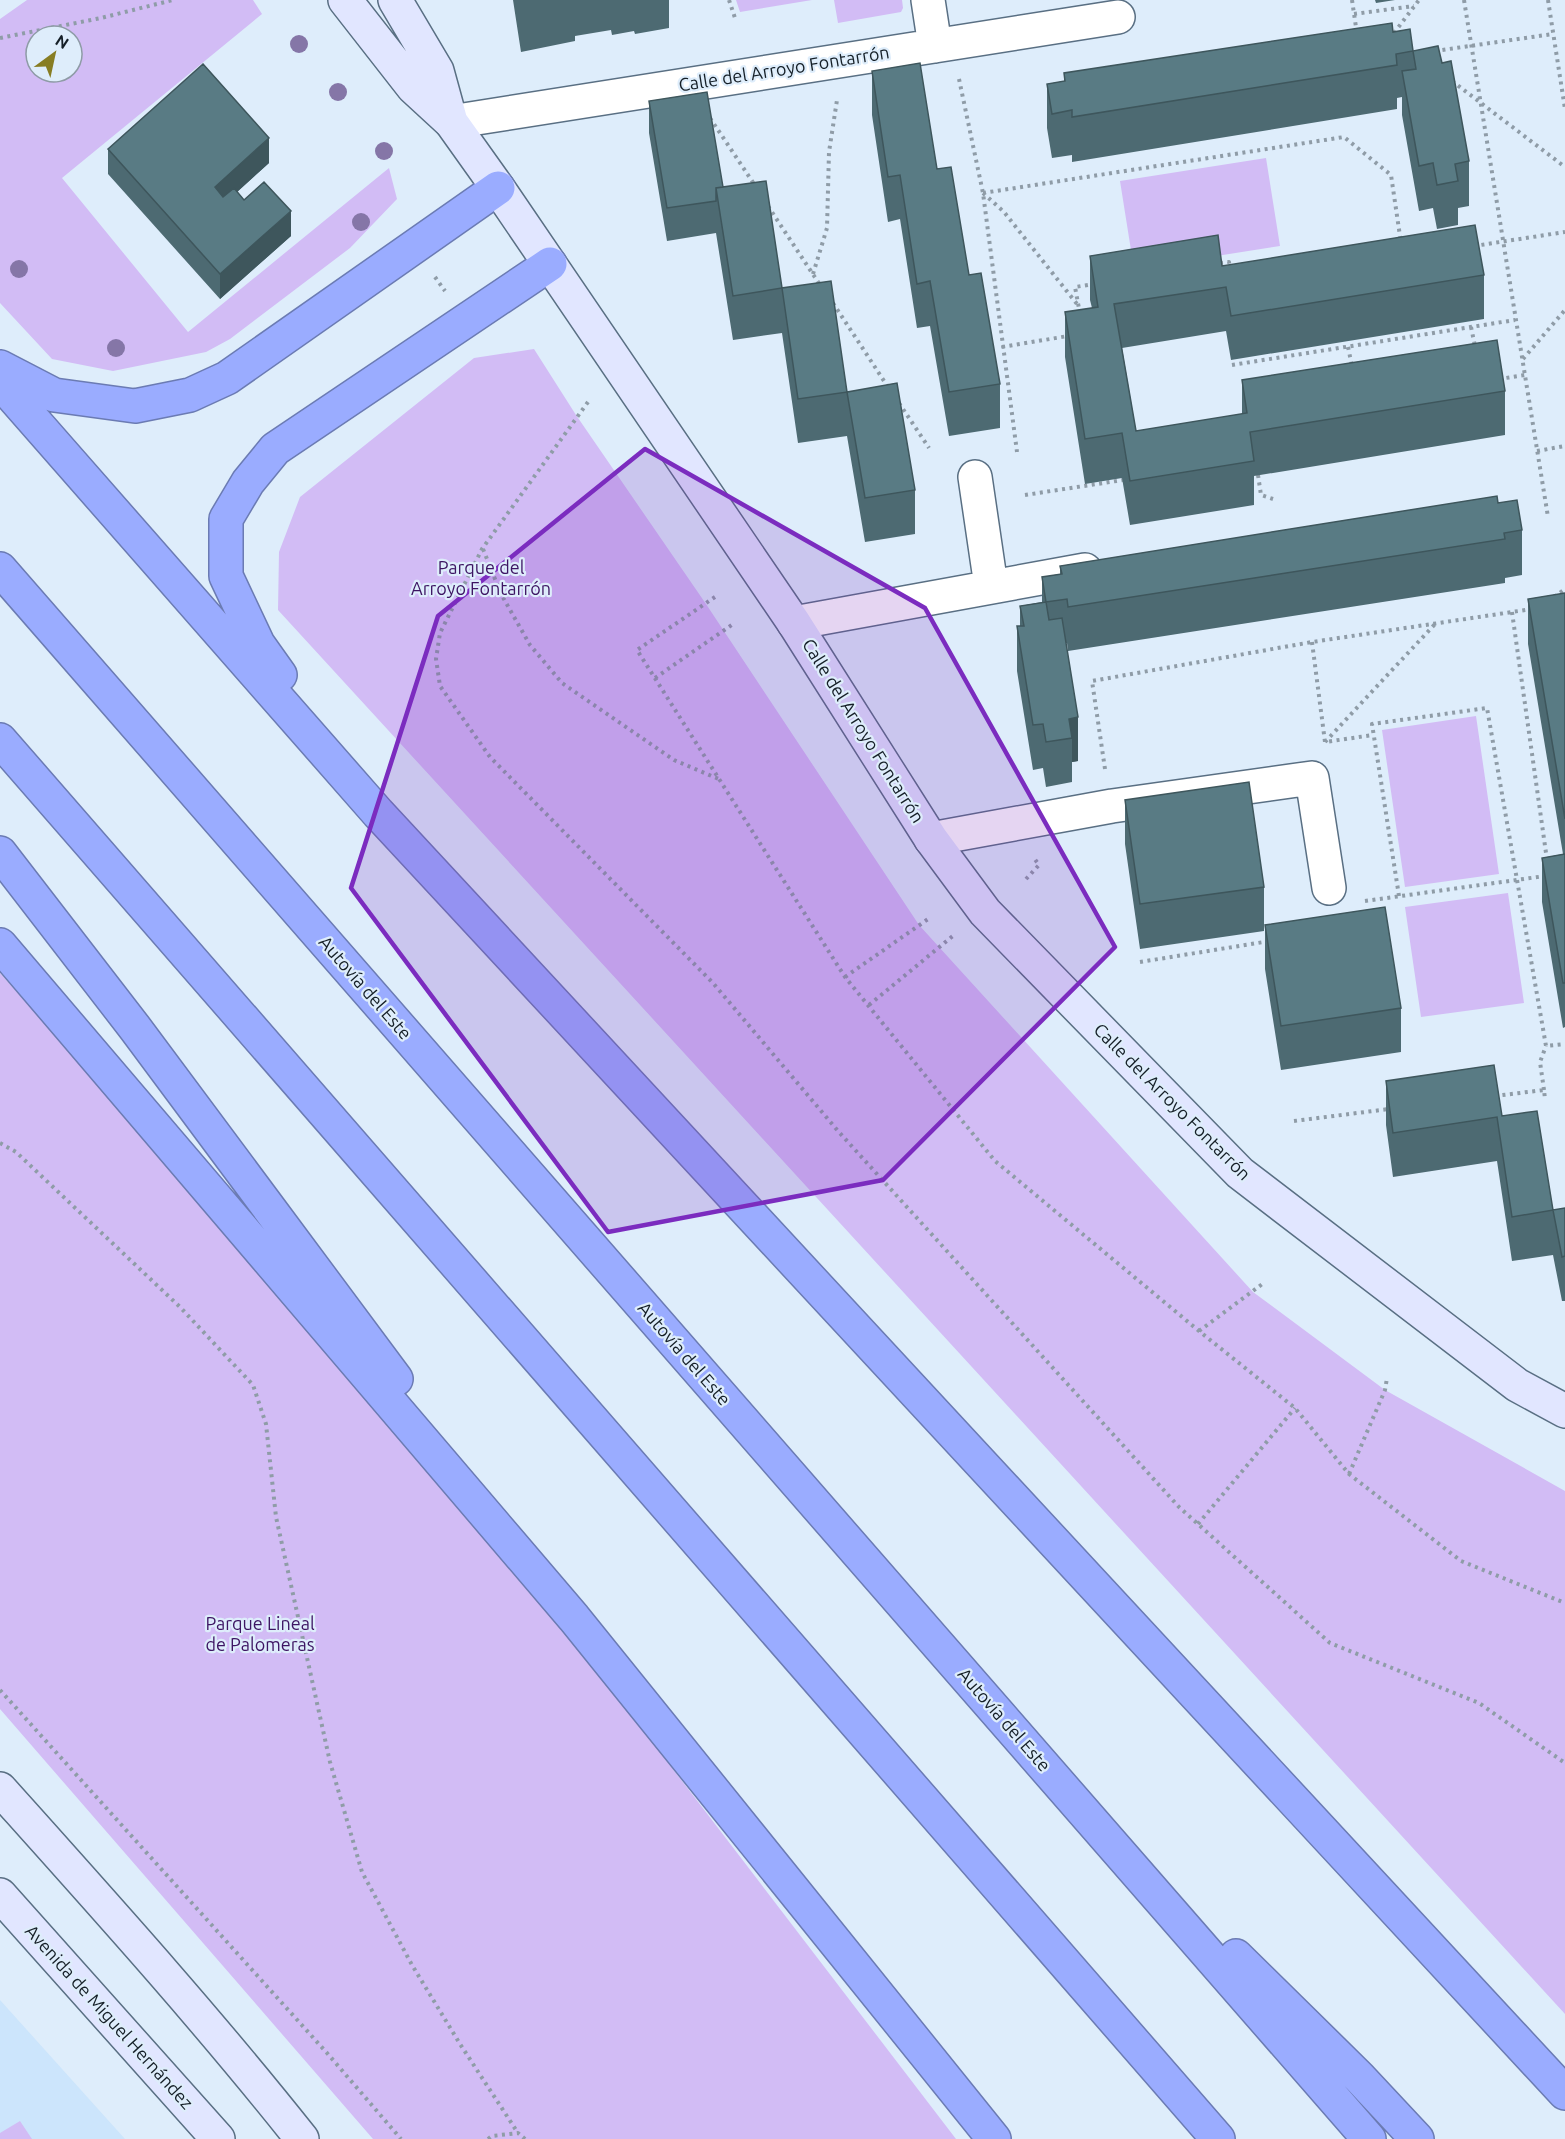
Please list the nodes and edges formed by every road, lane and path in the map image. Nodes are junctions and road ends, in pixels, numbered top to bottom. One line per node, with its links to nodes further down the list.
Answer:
1 (173, 0): 15 (path)
2 (345, 0): 27 (street, Calle del Arroyo Fontarrón)
3 (395, 0): 27 (street, Calle del Arroyo Fontarrón)
4 (729, 0): 13 (path)
5 (928, 0): 18 (street)
6 (1352, 0): 11 (path)
7 (1419, 0): 10 (path)
8 (1464, 0): 19 (path)
9 (1548, 0): 14 (path)
10 (1415, 6): 11 (path); 16 (path)
11 (1354, 14): 17 (path)
12 (1118, 17): 18 (street, Calle del Arroyo Fontarrón)
13 (735, 18)
14 (1553, 34): 19 (path); 25 (path)
15 (0, 38)
16 (1388, 42)
17 (1358, 43)
18 (936, 46): 27 (street, Calle del Arroyo Fontarrón)
19 (1472, 46): 20 (path); 24 (path)
20 (1426, 52)
21 (1443, 75): 24 (path)
22 (959, 78): 30 (path)
23 (838, 98): 41 (path)
24 (1481, 103): 28 (path); 34 (path)
25 (1565, 109)
26 (710, 117): 31 (path)
27 (451, 122): 29 (street, Calle del Arroyo Fontarrón)
28 (1565, 167)
29 (498, 188): 37 (street, Calle del Arroyo Fontarrón); 55 (highway)
30 (983, 193): 35 (path); 44 (path); 51 (path)
31 (761, 196)
32 (768, 206): 41 (path)
33 (1565, 232): 34 (path)
34 (1503, 241): 36 (path); 46 (path)
35 (1401, 244)
36 (1470, 246)
37 (550, 264): 82 (street, Calle del Arroyo Fontarrón); 92 (highway)
38 (1218, 264): 40 (path)
39 (429, 269): 43 (path)
40 (1231, 273)
41 (813, 274): 60 (path)
42 (1097, 284): 44 (path)
43 (446, 292)
44 (1078, 306): 47 (path)
45 (1565, 309): 53 (path)
46 (1515, 320): 48 (path); 53 (path)
47 (1081, 324)
48 (1472, 327): 50 (path); 52 (path)
49 (1071, 335): 51 (path)
50 (1348, 346): 54 (path); 56 (path)
51 (1002, 347): 66 (path)
52 (1476, 349)
53 (1522, 360): 57 (path)
54 (1232, 365)
55 (0, 367)
56 (1352, 368)
57 (1525, 375): 58 (path); 65 (path)
58 (1493, 380)
59 (0, 382): 92 (highway)
60 (891, 390)
61 (897, 400): 64 (path)
62 (588, 402): 73 (path)
63 (1565, 446): 65 (path)
64 (929, 448)
65 (1537, 451): 72 (path)
66 (1017, 452)
67 (1258, 475): 71 (path)
68 (975, 477): 76 (street)
69 (1122, 480): 70 (path)
70 (1025, 495)
71 (1273, 499)
72 (1548, 517)
73 (482, 549): 91 (path); 124 (path)
74 (1108, 566): 76 (street, Calle del Arroyo Fontarrón)
75 (0, 569): 129 (highway, Autovía del Este)
76 (991, 586): 82 (street, Calle del Arroyo Fontarrón)
77 (1565, 589): 79 (path)
78 (715, 597): 86 (path)
79 (1547, 601)
80 (1538, 608): 81 (path)
81 (1512, 612): 84 (path); 95 (path)
82 (794, 623): 93 (street, Calle del Arroyo Fontarrón)
83 (733, 624): 86 (path)
84 (1436, 624): 85 (path); 89 (path)
85 (1312, 642): 89 (path); 90 (path)
86 (655, 678): 91 (path)
87 (1373, 735): 89 (path); 99 (path); 101 (path)
88 (0, 740): 142 (highway)
89 (1325, 742)
90 (1106, 774)
91 (721, 780): 108 (path)
92 (378, 813): 134 (highway)
93 (931, 839): 100 (street, Calle del Arroyo Fontarrón); 122 (street, Calle del Arroyo Fontarrón)
94 (0, 854): 126 (highway)
95 (1548, 864)
96 (1039, 865): 98 (path)
97 (1549, 875): 99 (path)
98 (1026, 879)
99 (1518, 879): 101 (path); 111 (path)
100 (1329, 888)
101 (1399, 896): 102 (path)
102 (1359, 902)
103 (930, 917): 108 (path)
104 (1279, 939): 107 (path)
105 (947, 940): 109 (path)
106 (0, 945): 126 (highway)
107 (1140, 962)
108 (845, 977): 109 (path)
109 (869, 1005): 119 (path)
110 (1565, 1044): 111 (path)
111 (1546, 1046): 112 (path)
112 (1544, 1090): 113 (path); 114 (path)
113 (1485, 1097)
114 (1545, 1100)
115 (1390, 1109): 116 (path)
116 (1294, 1121)
117 (0, 1143): 135 (path)
118 (1265, 1282): 119 (path)
119 (1198, 1331): 121 (path)
120 (1387, 1378): 123 (path)
121 (1295, 1408): 123 (path); 124 (path)
122 (1565, 1411)
123 (1349, 1474): 125 (path)
124 (1198, 1524): 128 (path)
125 (1565, 1603)
126 (574, 1618): 141 (highway)
127 (0, 1690): 138 (path)
128 (1565, 1763)
129 (1053, 1775): 143 (highway, Autovía del Este); 144 (highway)
130 (0, 1789): 133 (street)
131 (0, 1807): 133 (street)
132 (0, 1894): 136 (street, Avenida de Miguel Hernández)
133 (135, 1940): 137 (street)
134 (1565, 2093)
135 (518, 2133): 139 (path); 140 (path)
136 (218, 2139)
137 (302, 2139)
138 (401, 2139)
139 (488, 2139)
140 (525, 2139)
141 (994, 2139)
142 (1218, 2139)
143 (1369, 2139)
144 (1417, 2139)

